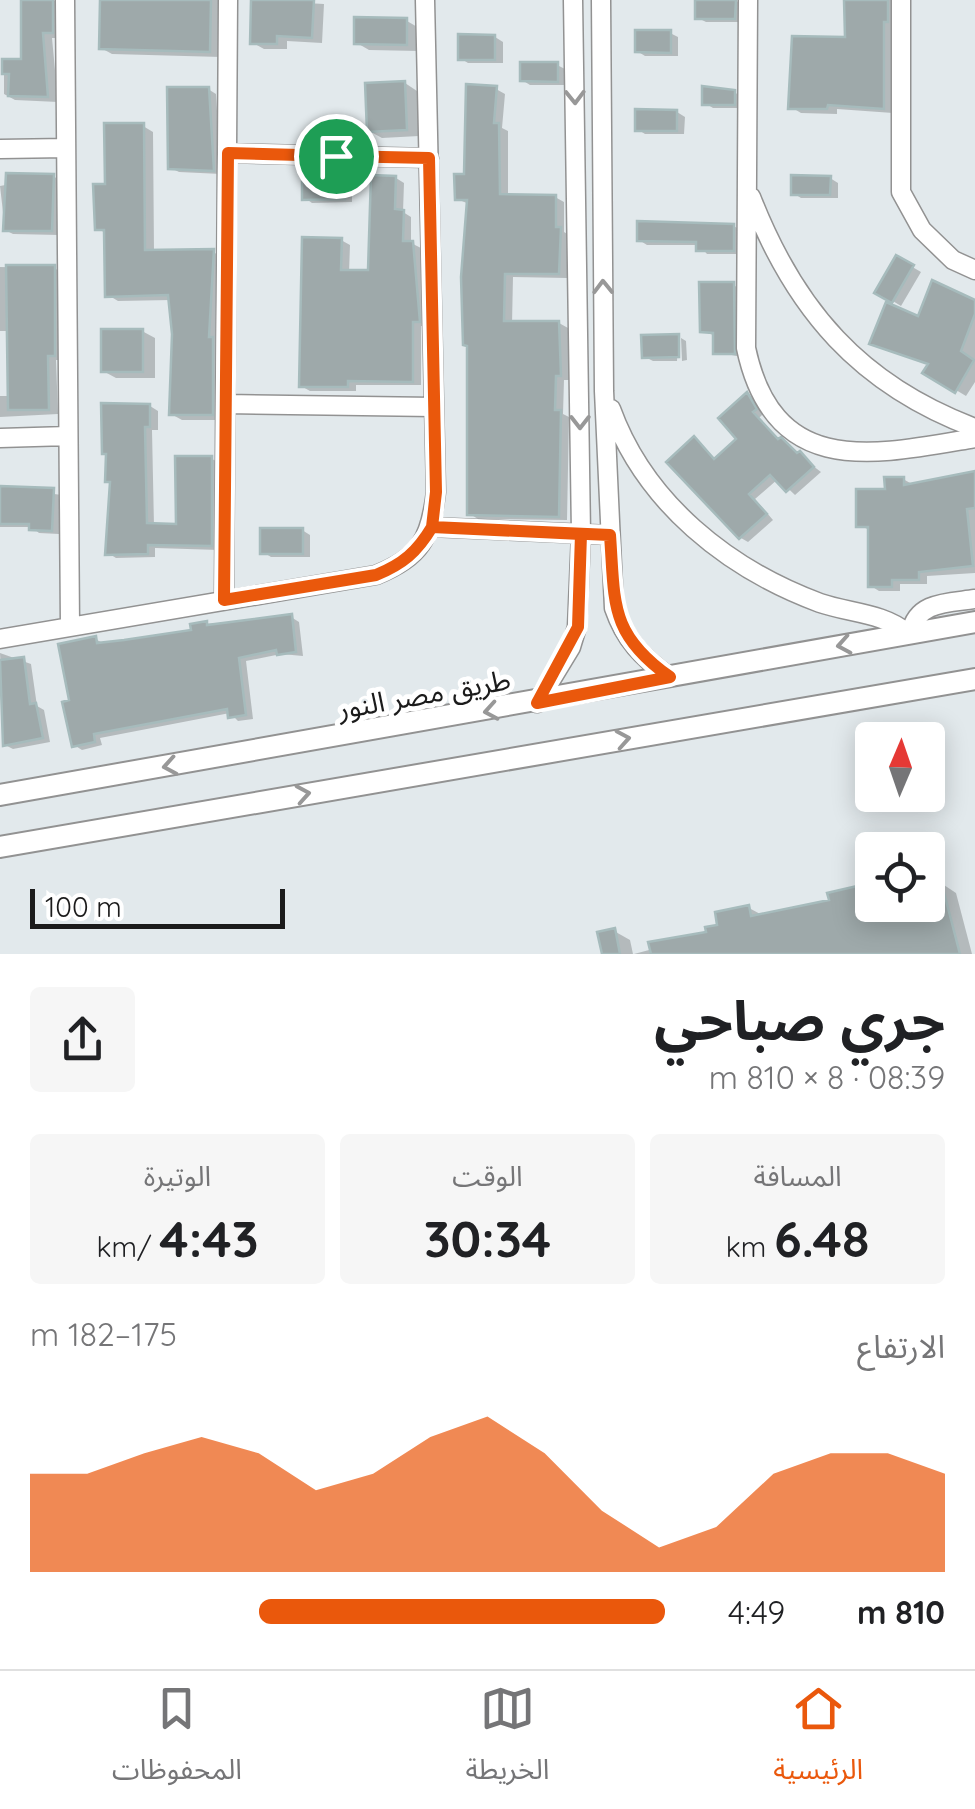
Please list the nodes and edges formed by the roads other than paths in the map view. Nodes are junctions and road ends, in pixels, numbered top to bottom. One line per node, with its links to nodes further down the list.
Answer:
1 (65, 0): 8 (street)
2 (228, 0): 10 (street)
3 (426, 0): 11 (street)
4 (573, 0): 14 (street, one-way to 14)
5 (601, 0): 13 (street)
6 (748, 0): 12 (street)
7 (901, 0): 15 (street)
8 (66, 148): 9 (street); 20 (street)
9 (0, 149)
10 (228, 153): 11 (street); 17 (street)
11 (429, 158): 18 (street)
12 (747, 186): 19 (street); 22 (street)
13 (602, 242): 14 (street); 16 (street, one-way to 13)
14 (578, 243): 24 (street, one-way to 24)
15 (975, 270)
16 (604, 391): 25 (street); 30 (street)
17 (226, 404): 18 (street); 27 (street)
18 (434, 407): 23 (street)
19 (975, 428)
20 (68, 436): 21 (street); 29 (street)
21 (0, 438)
22 (975, 438)
23 (432, 527): 24 (street); 27 (street)
24 (581, 534): 25 (street); 34 (street)
25 (610, 535): 32 (street)
26 (975, 599): 30 (street)
27 (224, 600): 29 (street)
28 (975, 622): 30 (street, طريق مصر النور)
29 (70, 626): 31 (street)
30 (909, 633): 32 (street, طريق مصر النور, one-way to 32)
31 (0, 638)
32 (670, 677): 34 (street, طريق مصر النور)
33 (975, 678): 36 (street, one-way to 33)
34 (537, 703): 35 (street, طريق مصر النور, one-way to 35)
35 (0, 795)
36 (0, 847)

